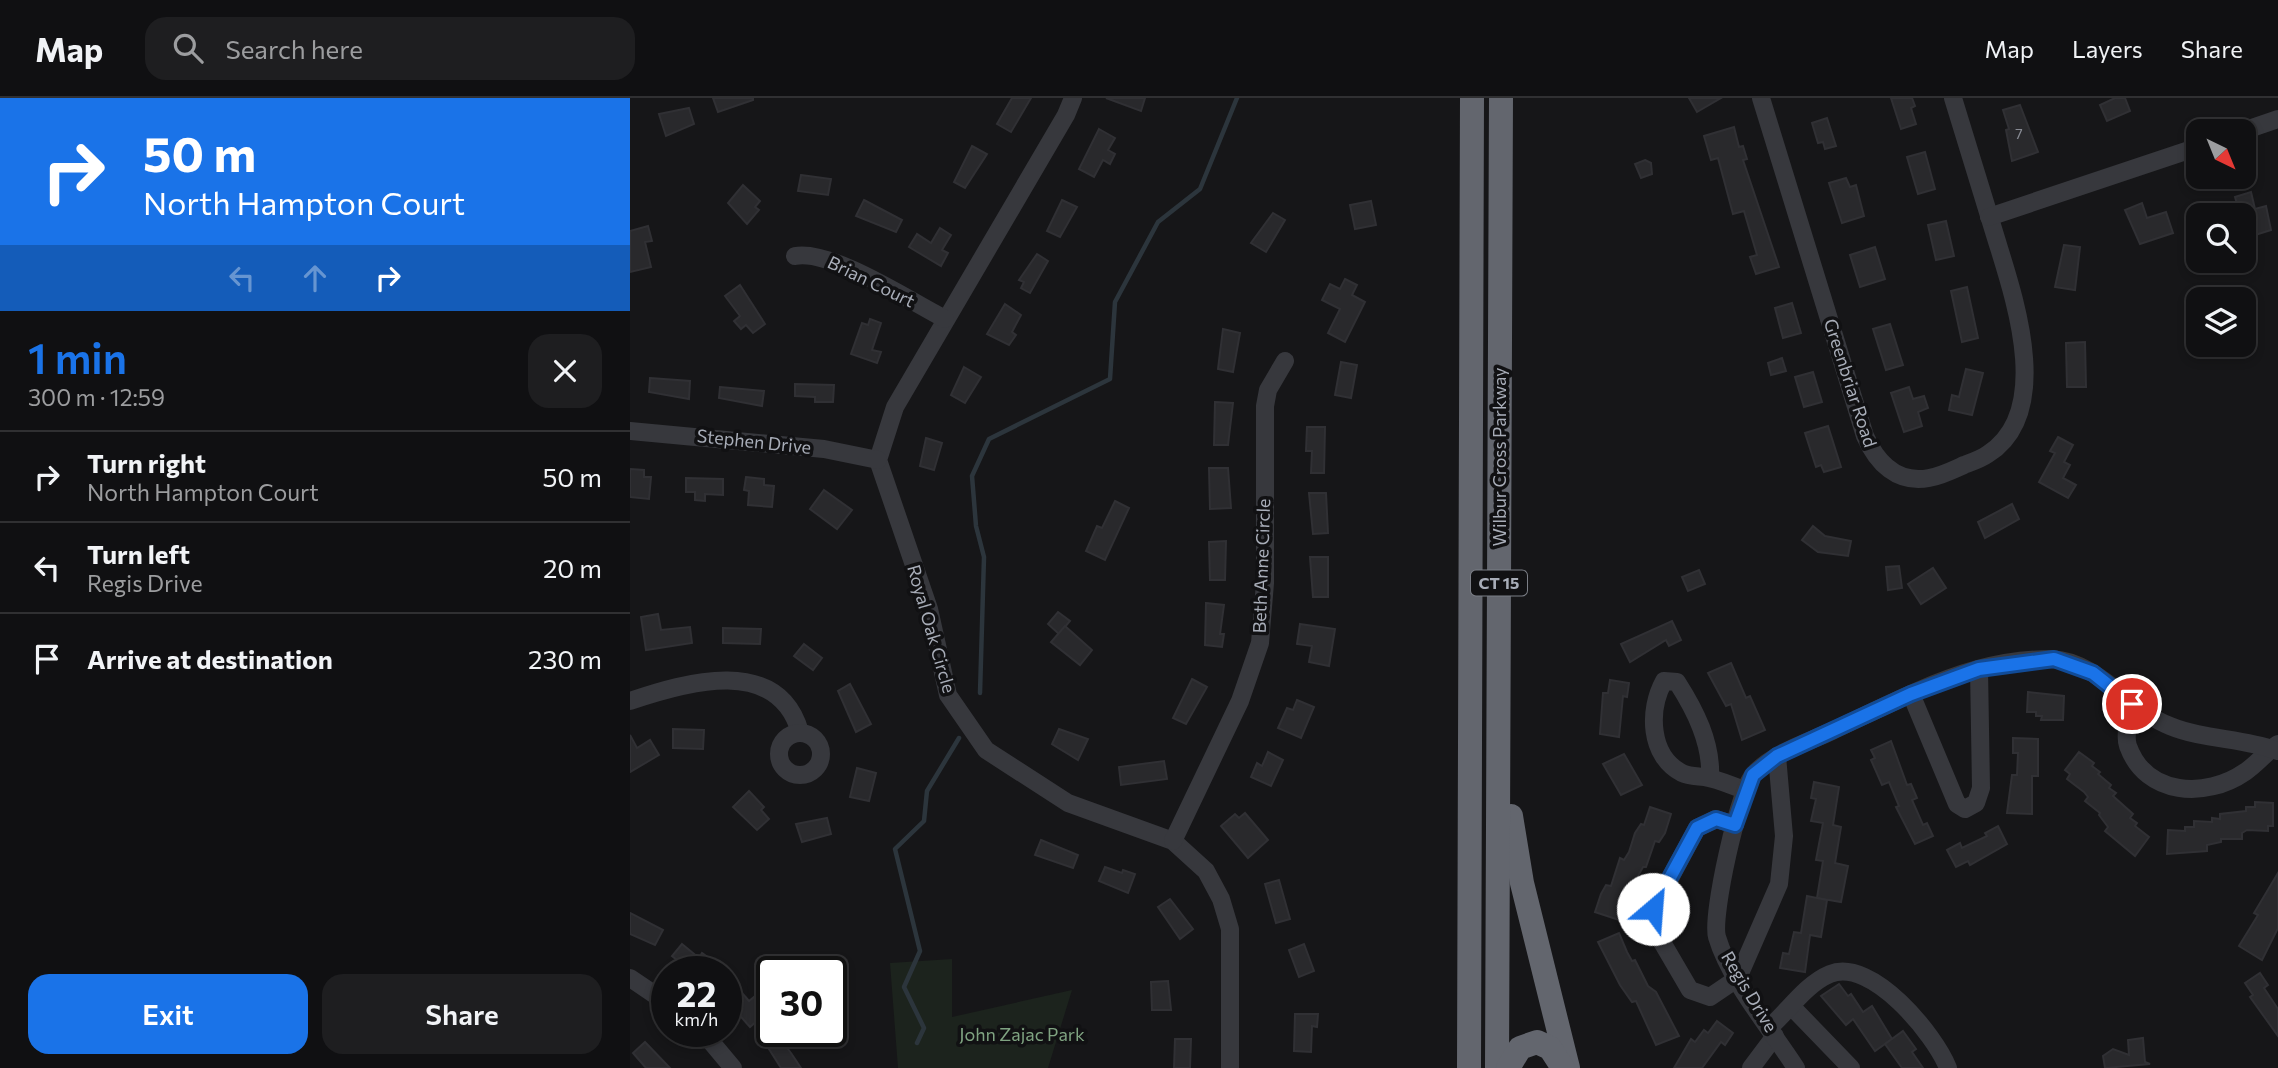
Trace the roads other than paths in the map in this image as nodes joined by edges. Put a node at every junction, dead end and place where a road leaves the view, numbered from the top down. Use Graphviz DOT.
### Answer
graph roads {
  1 [pos="1073,98"];
  2 [pos="1472,98"];
  3 [pos="1501,98"];
  4 [pos="1761,98"];
  5 [pos="1952,98"];
  6 [pos="2278,120"];
  7 [pos="2256,127"];
  8 [pos="2186,151"];
  9 [pos="1990,217"];
  10 [pos="795,256"];
  11 [pos="945,318"];
  12 [pos="1285,361"];
  13 [pos="630,431"];
  14 [pos="878,460"];
  15 [pos="1979,669"];
  16 [pos="1911,694"];
  17 [pos="630,701"];
  18 [pos="1499,703"];
  19 [pos="2132,704"];
  20 [pos="800,732"];
  21 [pos="2276,748"];
  22 [pos="1777,756"];
  23 [pos="1710,778"];
  24 [pos="1746,791"];
  25 [pos="1735,825"];
  26 [pos="1173,841"];
  27 [pos="630,978"];
  28 [pos="1738,978"];
  29 [pos="651,992"];
  30 [pos="1792,1007"];
  31 [pos="1772,1031"];
  32 [pos="715,1047"];
  33 [pos="733,1068"];
  34 [pos="1230,1068"];
  35 [pos="1469,1068"];
  36 [pos="1497,1068"];
  37 [pos="1508,1068"];
  38 [pos="1566,1068"];
  39 [pos="1751,1068"];
  40 [pos="1796,1068"];
  41 [pos="1851,1068"];
  42 [pos="1948,1068"];
  1 -- 11 [label="street"];
  2 -- 35 [label="highway, Wilbur Cross Parkway / CT 15"];
  3 -- 18 [label="highway, Wilbur Cross Parkway / CT 15"];
  4 -- 9 [label="street, Greenbriar Road"];
  5 -- 9 [label="street, Greenbriar Road"];
  6 -- 7 [label="street"];
  8 -- 9 [label="street"];
  10 -- 11 [label="street, Brian Court"];
  11 -- 14 [label="street"];
  12 -- 26 [label="street, Beth Anne Circle"];
  13 -- 14 [label="street, Stephen Drive"];
  14 -- 26 [label="street, Royal Oak Circle"];
  15 -- 16 [label="street, Regis Drive"];
  15 -- 16 [label="street"];
  15 -- 19 [label="street, Regis Drive"];
  16 -- 22 [label="street, Regis Drive"];
  17 -- 20 [label="street"];
  18 -- 36 [label="highway, Wilbur Cross Parkway / CT 15"];
  18 -- 38 [label="highway"];
  19 -- 21 [label="street, Regis Drive"];
  19 -- 21 [label="street"];
  22 -- 24 [label="street, Regis Drive"];
  22 -- 28 [label="street"];
  23 -- 23 [label="street"];
  23 -- 24 [label="street"];
  24 -- 25 [label="street, Regis Drive"];
  25 -- 28 [label="street, Regis Drive"];
  25 -- 28 [label="street"];
  26 -- 34 [label="street, Royal Oak Circle"];
  27 -- 29 [label="street"];
  28 -- 31 [label="street, Regis Drive"];
  30 -- 31 [label="street"];
  30 -- 41 [label="street"];
  30 -- 42 [label="street"];
  31 -- 39 [label="street"];
  31 -- 40 [label="street, Regis Drive"];
  32 -- 33 [label="street"];
  37 -- 38 [label="highway"];
}
